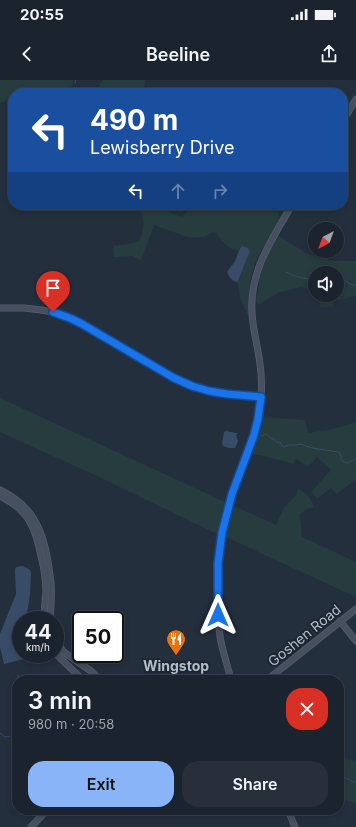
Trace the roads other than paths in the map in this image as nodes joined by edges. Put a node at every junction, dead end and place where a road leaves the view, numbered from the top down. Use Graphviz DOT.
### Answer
graph roads {
  1 [pos="356,99"];
  2 [pos="348,113"];
  3 [pos="289,210"];
  4 [pos="0,308"];
  5 [pos="261,397"];
  6 [pos="0,490"];
  7 [pos="0,496"];
  8 [pos="356,609"];
  9 [pos="45,611"];
  10 [pos="50,611"];
  11 [pos="340,621"];
  12 [pos="356,641"];
  13 [pos="64,652"];
  14 [pos="64,662"];
  15 [pos="78,675"];
  16 [pos="95,675"];
  17 [pos="230,675"];
  18 [pos="272,675"];
  19 [pos="42,815"];
  20 [pos="290,815"];
  21 [pos="31,827"];
  22 [pos="295,827"];
  1 -- 2 [label="street"];
  3 -- 5 [label="street"];
  4 -- 5 [label="street"];
  5 -- 17 [label="street"];
  6 -- 10 [label="street"];
  7 -- 9 [label="street"];
  8 -- 11 [label="street, Goshen Road"];
  11 -- 12 [label="street"];
  11 -- 18 [label="street, Goshen Road"];
  13 -- 16 [label="street"];
  14 -- 15 [label="street"];
  19 -- 21 [label="street"];
  20 -- 22 [label="street"];
}
